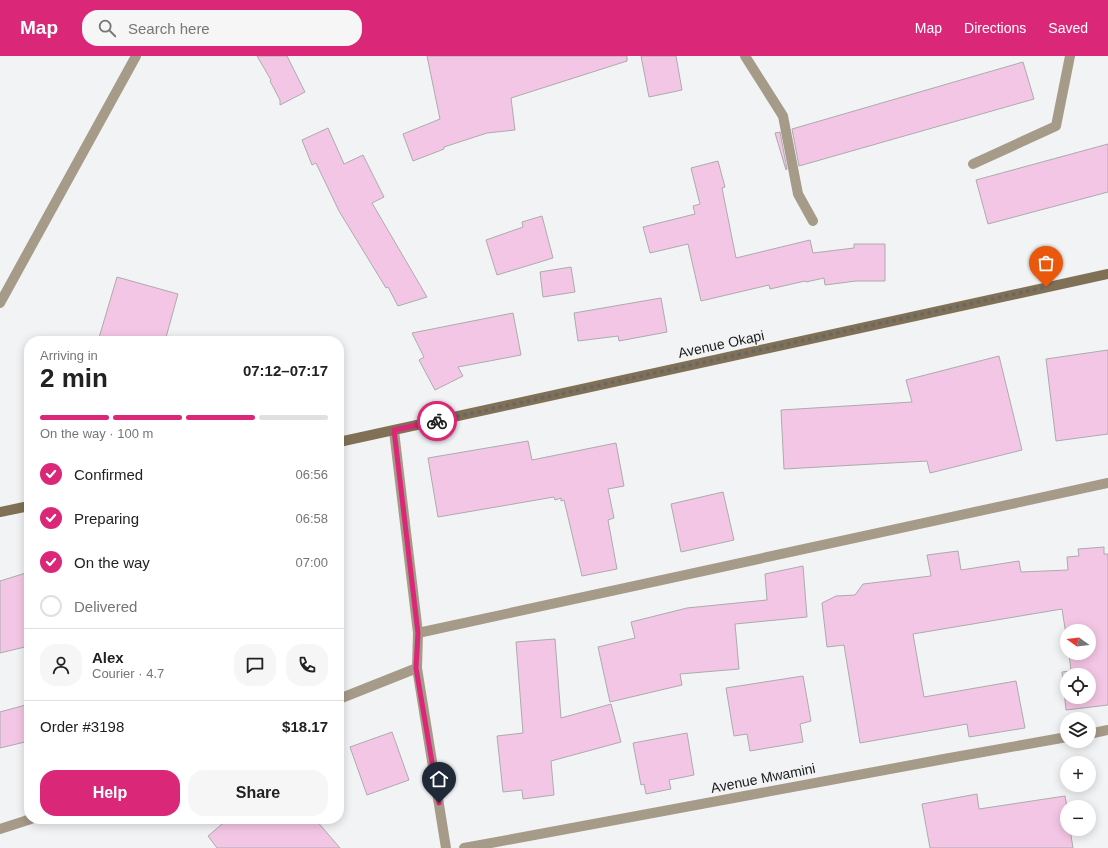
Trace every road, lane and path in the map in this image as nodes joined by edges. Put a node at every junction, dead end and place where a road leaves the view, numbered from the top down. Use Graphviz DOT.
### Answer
graph roads {
  1 [pos="136,56"];
  2 [pos="745,56"];
  3 [pos="1070,56"];
  4 [pos="972,164"];
  5 [pos="813,221"];
  6 [pos="1108,274"];
  7 [pos="0,302"];
  8 [pos="394,430"];
  9 [pos="344,441"];
  10 [pos="1108,483"];
  11 [pos="24,507"];
  12 [pos="0,512"];
  13 [pos="418,633"];
  14 [pos="416,668"];
  15 [pos="344,697"];
  16 [pos="1108,730"];
  17 [pos="1096,733"];
  18 [pos="1060,739"];
  19 [pos="24,821"];
  20 [pos="0,829"];
  21 [pos="446,848"];
  22 [pos="464,848"];
  1 -- 7 [label="street"];
  2 -- 5 [label="street"];
  3 -- 4 [label="street"];
  6 -- 8 [label="street, Avenue Okapi"];
  8 -- 9 [label="street, Avenue Okapi"];
  8 -- 13 [label="street"];
  10 -- 13 [label="street"];
  11 -- 12 [label="street"];
  13 -- 14 [label="street"];
  14 -- 15 [label="street"];
  14 -- 21 [label="street"];
  16 -- 17 [label="street"];
  18 -- 22 [label="street, Avenue Mwamini"];
  19 -- 20 [label="street"];
}
